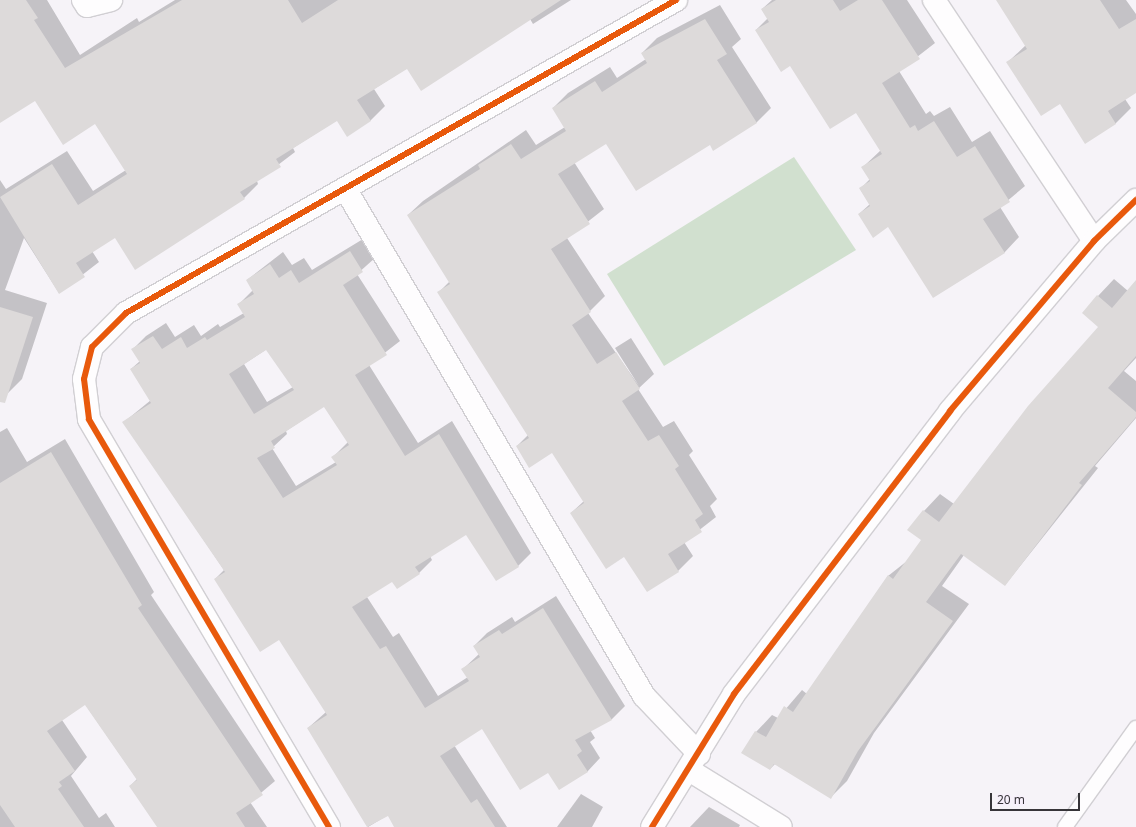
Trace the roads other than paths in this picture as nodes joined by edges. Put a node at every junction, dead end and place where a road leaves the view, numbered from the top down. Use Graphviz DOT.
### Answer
graph roads {
  1 [pos="83,0"];
  2 [pos="111,0"];
  3 [pos="676,0"];
  4 [pos="934,0"];
  5 [pos="346,190"];
  6 [pos="1136,200"];
  7 [pos="1094,241"];
  8 [pos="1136,728"];
  9 [pos="694,762"];
  10 [pos="329,827"];
  11 [pos="652,827"];
  12 [pos="781,827"];
  13 [pos="1065,827"];
  1 -- 2 [label="street"];
  3 -- 5 [label="street"];
  4 -- 7 [label="street"];
  5 -- 9 [label="street"];
  5 -- 10 [label="street"];
  6 -- 7 [label="street"];
  7 -- 9 [label="street"];
  8 -- 13 [label="lane"];
  9 -- 11 [label="street"];
  9 -- 12 [label="street"];
}
